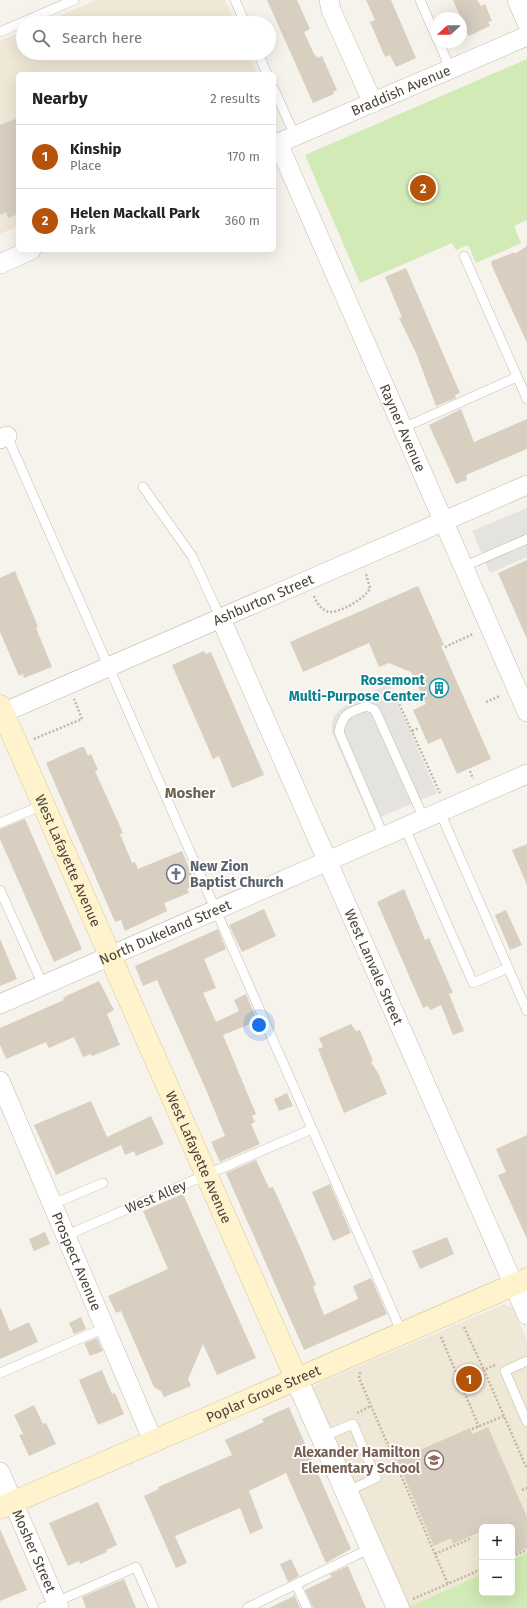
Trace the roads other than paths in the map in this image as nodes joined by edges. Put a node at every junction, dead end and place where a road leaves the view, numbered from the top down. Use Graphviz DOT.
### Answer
graph roads {
  1 [pos="74,0"];
  2 [pos="235,0"];
  3 [pos="330,0"];
  4 [pos="420,0"];
  5 [pos="517,0"];
  6 [pos="37,16"];
  7 [pos="242,16"];
  8 [pos="527,23"];
  9 [pos="16,25"];
  10 [pos="431,25"];
  11 [pos="0,32"];
  12 [pos="527,36"];
  13 [pos="441,48"];
  14 [pos="261,60"];
  15 [pos="450,69"];
  16 [pos="267,72"];
  17 [pos="276,102"];
  18 [pos="373,102"];
  19 [pos="282,142"];
  20 [pos="27,252"];
  21 [pos="464,256"];
  22 [pos="0,264"];
  23 [pos="517,377"];
  24 [pos="527,399"];
  25 [pos="403,428"];
  26 [pos="4,438"];
  27 [pos="527,485"];
  28 [pos="143,487"];
  29 [pos="444,522"];
  30 [pos="527,539"];
  31 [pos="463,567"];
  32 [pos="221,618"];
  33 [pos="109,668"];
  34 [pos="1,711"];
  35 [pos="527,712"];
  36 [pos="527,774"];
  37 [pos="43,805"];
  38 [pos="435,810"];
  39 [pos="0,823"];
  40 [pos="405,828"];
  41 [pos="384,837"];
  42 [pos="328,861"];
  43 [pos="0,890"];
  44 [pos="216,910"];
  45 [pos="110,955"];
  46 [pos="508,968"];
  47 [pos="43,985"];
  48 [pos="0,1004"];
  49 [pos="527,1011"];
  50 [pos="0,1081"];
  51 [pos="5,1109"];
  52 [pos="312,1129"];
  53 [pos="207,1176"];
  54 [pos="103,1183"];
  55 [pos="53,1204"];
  56 [pos="65,1236"];
  57 [pos="520,1282"];
  58 [pos="527,1315"];
  59 [pos="104,1328"];
  60 [pos="402,1333"];
  61 [pos="527,1361"];
  62 [pos="0,1374"];
  63 [pos="296,1378"];
  64 [pos="527,1422"];
  65 [pos="322,1437"];
  66 [pos="153,1442"];
  67 [pos="0,1472"];
  68 [pos="346,1492"];
  69 [pos="7,1505"];
  70 [pos="371,1548"];
  71 [pos="296,1584"];
  72 [pos="402,1605"];
  73 [pos="53,1606"];
  74 [pos="154,1608"];
  75 [pos="247,1608"];
  76 [pos="307,1608"];
  1 -- 6 [label="lane"];
  2 -- 7 [label="lane"];
  3 -- 18 [label="street"];
  4 -- 10 [label="lane"];
  5 -- 8 [label="street"];
  9 -- 11 [label="lane"];
  12 -- 15 [label="street, Braddish Avenue"];
  13 -- 15 [label="lane"];
  14 -- 16 [label="lane"];
  15 -- 18 [label="street, Braddish Avenue"];
  17 -- 19 [label="lane"];
  18 -- 19 [label="street, Braddish Avenue"];
  19 -- 25 [label="street, Rayner Avenue"];
  20 -- 22 [label="street"];
  21 -- 23 [label="lane"];
  23 -- 24 [label="lane"];
  23 -- 25 [label="lane"];
  25 -- 29 [label="street, Rayner Avenue"];
  26 -- 33 [label="lane"];
  27 -- 29 [label="street, Ashburton Street"];
  28 -- 32 [label="lane"];
  29 -- 31 [label="street, Rayner Avenue"];
  29 -- 32 [label="street, Ashburton Street"];
  30 -- 31 [label="lane"];
  31 -- 35 [label="street, Rayner Avenue"];
  32 -- 33 [label="street, Ashburton Street"];
  32 -- 42 [label="street, West Lanvale Street"];
  33 -- 34 [label="street, Ashburton Street"];
  33 -- 44 [label="lane"];
  34 -- 37 [label="main road, West Lafayette Avenue"];
  36 -- 38 [label="street, North Dukeland Street"];
  37 -- 39 [label="lane"];
  37 -- 45 [label="main road, West Lafayette Avenue"];
  38 -- 40 [label="street, North Dukeland Street"];
  38 -- 41 [label="lane"];
  38 -- 46 [label="lane"];
  40 -- 41 [label="street, North Dukeland Street"];
  40 -- 46 [label="lane"];
  41 -- 42 [label="street, North Dukeland Street"];
  42 -- 44 [label="street, North Dukeland Street"];
  42 -- 57 [label="street, West Lanvale Street"];
  43 -- 47 [label="lane"];
  44 -- 45 [label="street, North Dukeland Street"];
  44 -- 52 [label="lane"];
  45 -- 47 [label="street, North Dukeland Street"];
  45 -- 53 [label="main road, West Lafayette Avenue"];
  46 -- 49 [label="lane"];
  47 -- 48 [label="street, North Dukeland Street"];
  50 -- 51 [label="street, Prospect Avenue"];
  51 -- 55 [label="street, Prospect Avenue"];
  52 -- 53 [label="lane, West Alley"];
  52 -- 60 [label="lane"];
  53 -- 56 [label="lane, West Alley"];
  53 -- 63 [label="main road, West Lafayette Avenue"];
  54 -- 55 [label="lane"];
  55 -- 56 [label="street, Prospect Avenue"];
  56 -- 59 [label="street, Prospect Avenue"];
  57 -- 58 [label="street, West Lanvale Street"];
  57 -- 60 [label="main road, Poplar Grove Street"];
  59 -- 62 [label="lane"];
  59 -- 66 [label="street, Prospect Avenue"];
  60 -- 63 [label="main road, Poplar Grove Street"];
  61 -- 64 [label="lane"];
  63 -- 65 [label="street, West Lafayette Avenue"];
  63 -- 66 [label="main road, Poplar Grove Street"];
  65 -- 68 [label="street, West Lafayette Avenue"];
  65 -- 68 [label="lane"];
  66 -- 69 [label="main road, Poplar Grove Street"];
  67 -- 69 [label="street, Mosher Street"];
  68 -- 70 [label="street, West Lafayette Avenue"];
  69 -- 73 [label="street, Mosher Street"];
  70 -- 71 [label="lane"];
  70 -- 72 [label="street, West Lafayette Avenue"];
  71 -- 75 [label="lane"];
  71 -- 76 [label="lane"];
  73 -- 74 [label="lane"];
}
